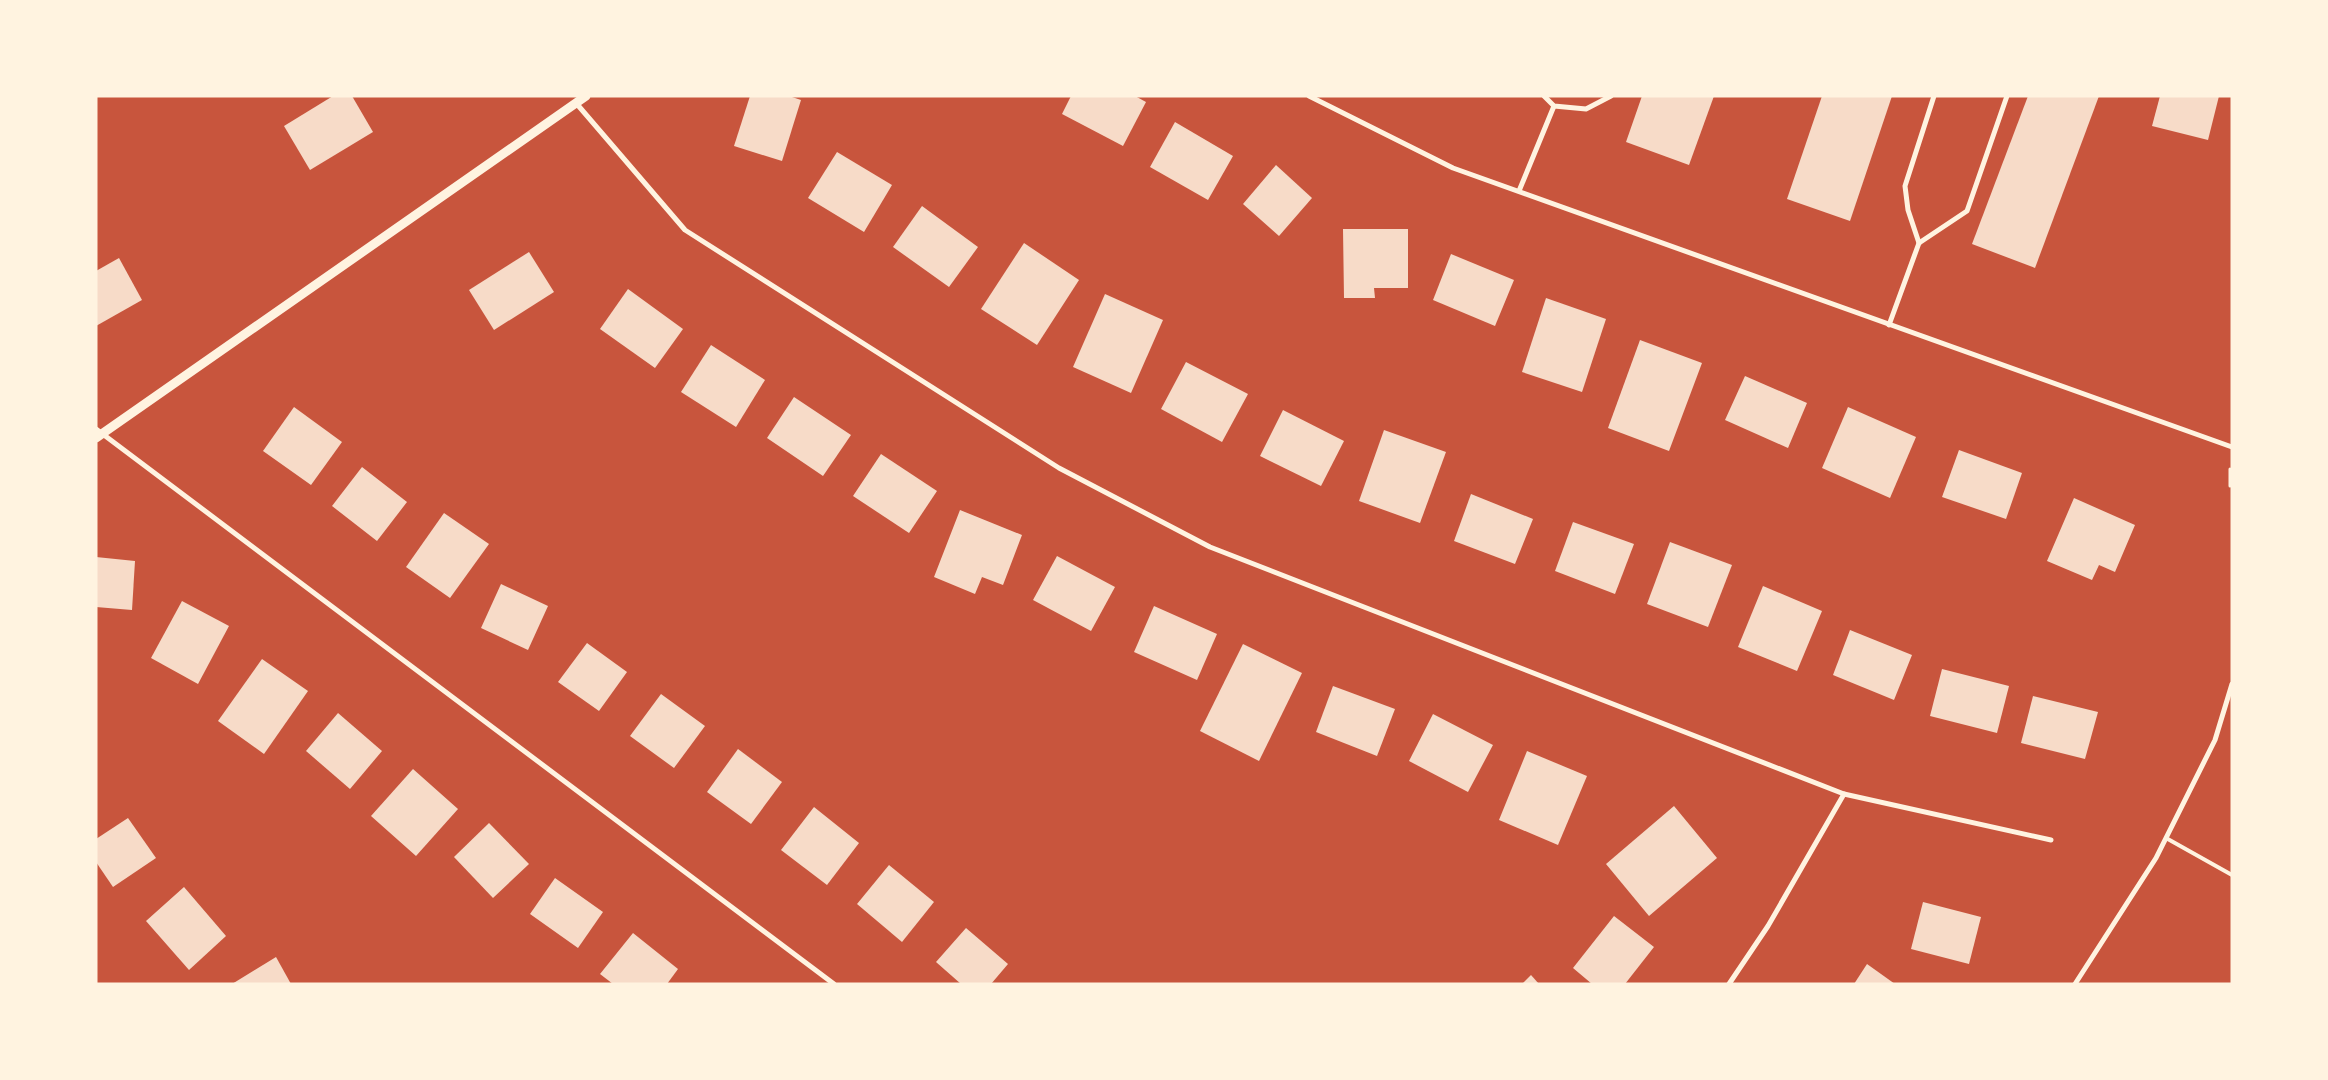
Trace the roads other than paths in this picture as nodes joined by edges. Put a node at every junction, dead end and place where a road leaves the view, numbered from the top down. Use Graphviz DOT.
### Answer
graph roads {
  1 [pos="586,96"];
  2 [pos="1309,96"];
  3 [pos="1544,96"];
  4 [pos="1611,96"];
  5 [pos="1934,96"];
  6 [pos="2007,96"];
  7 [pos="576,103"];
  8 [pos="1554,106"];
  9 [pos="1519,191"];
  10 [pos="1919,243"];
  11 [pos="1889,325"];
  12 [pos="98,434"];
  13 [pos="2232,447"];
  14 [pos="2232,684"];
  15 [pos="1844,794"];
  16 [pos="2166,838"];
  17 [pos="2051,840"];
  18 [pos="2232,875"];
  19 [pos="834,984"];
  20 [pos="1729,984"];
  21 [pos="2075,984"];
  1 -- 7 [label="street"];
  2 -- 9 [label="street"];
  3 -- 8 [label="street"];
  4 -- 8 [label="street"];
  5 -- 10 [label="street"];
  6 -- 10 [label="street"];
  7 -- 12 [label="street"];
  7 -- 15 [label="street"];
  8 -- 9 [label="street"];
  9 -- 11 [label="street"];
  10 -- 11 [label="street"];
  11 -- 13 [label="street"];
  12 -- 19 [label="street"];
  14 -- 16 [label="street"];
  15 -- 17 [label="street"];
  15 -- 20 [label="street"];
  16 -- 18 [label="lane"];
  16 -- 21 [label="street"];
}
